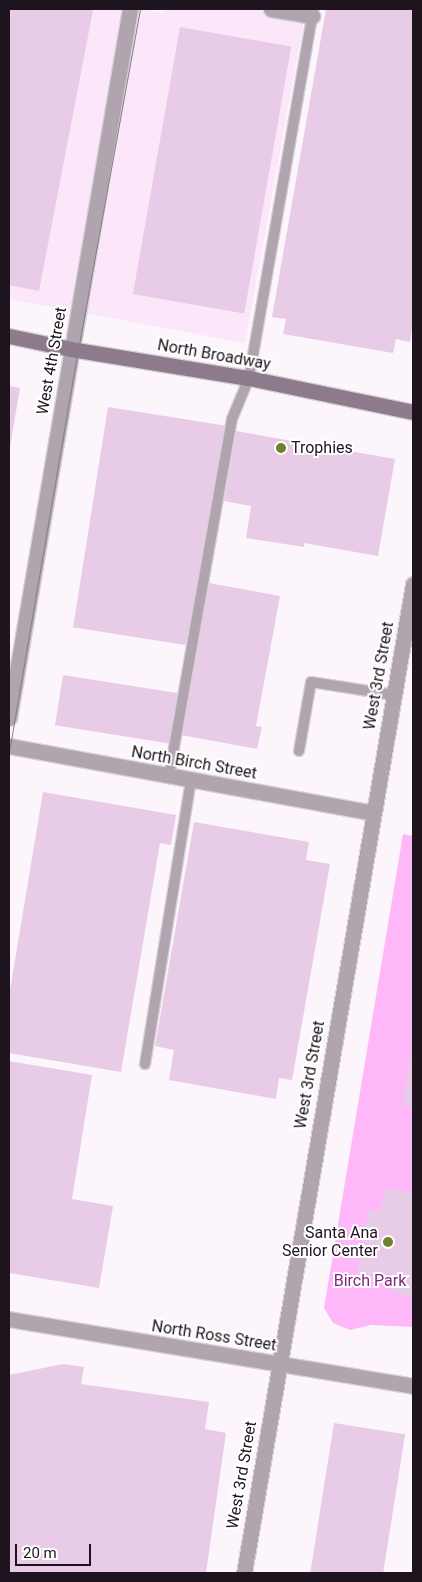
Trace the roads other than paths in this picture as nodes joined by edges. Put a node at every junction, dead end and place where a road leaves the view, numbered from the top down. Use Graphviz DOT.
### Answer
graph roads {
  1 [pos="130,9"];
  2 [pos="271,9"];
  3 [pos="312,12"];
  4 [pos="9,336"];
  5 [pos="71,349"];
  6 [pos="249,378"];
  7 [pos="413,412"];
  8 [pos="413,584"];
  9 [pos="394,695"];
  10 [pos="9,718"];
  11 [pos="9,746"];
  12 [pos="299,751"];
  13 [pos="169,776"];
  14 [pos="191,780"];
  15 [pos="373,813"];
  16 [pos="144,1064"];
  17 [pos="9,1320"];
  18 [pos="279,1365"];
  19 [pos="413,1386"];
  20 [pos="244,1573"];
  1 -- 5 [label="street, West 4th Street"];
  2 -- 3 [label="street"];
  3 -- 6 [label="lane"];
  4 -- 5 [label="main road, North Broadway"];
  5 -- 6 [label="main road, North Broadway"];
  5 -- 10 [label="street, West 4th Street"];
  6 -- 7 [label="main road, North Broadway"];
  6 -- 13 [label="lane"];
  8 -- 9 [label="street, West 3rd Street"];
  9 -- 12 [label="lane"];
  9 -- 15 [label="street, West 3rd Street"];
  11 -- 13 [label="street, North Birch Street"];
  13 -- 14 [label="street, North Birch Street"];
  14 -- 15 [label="street, North Birch Street"];
  14 -- 16 [label="lane"];
  15 -- 18 [label="street, West 3rd Street"];
  17 -- 18 [label="street, North Ross Street"];
  18 -- 19 [label="street, North Ross Street"];
  18 -- 20 [label="street, West 3rd Street"];
}
